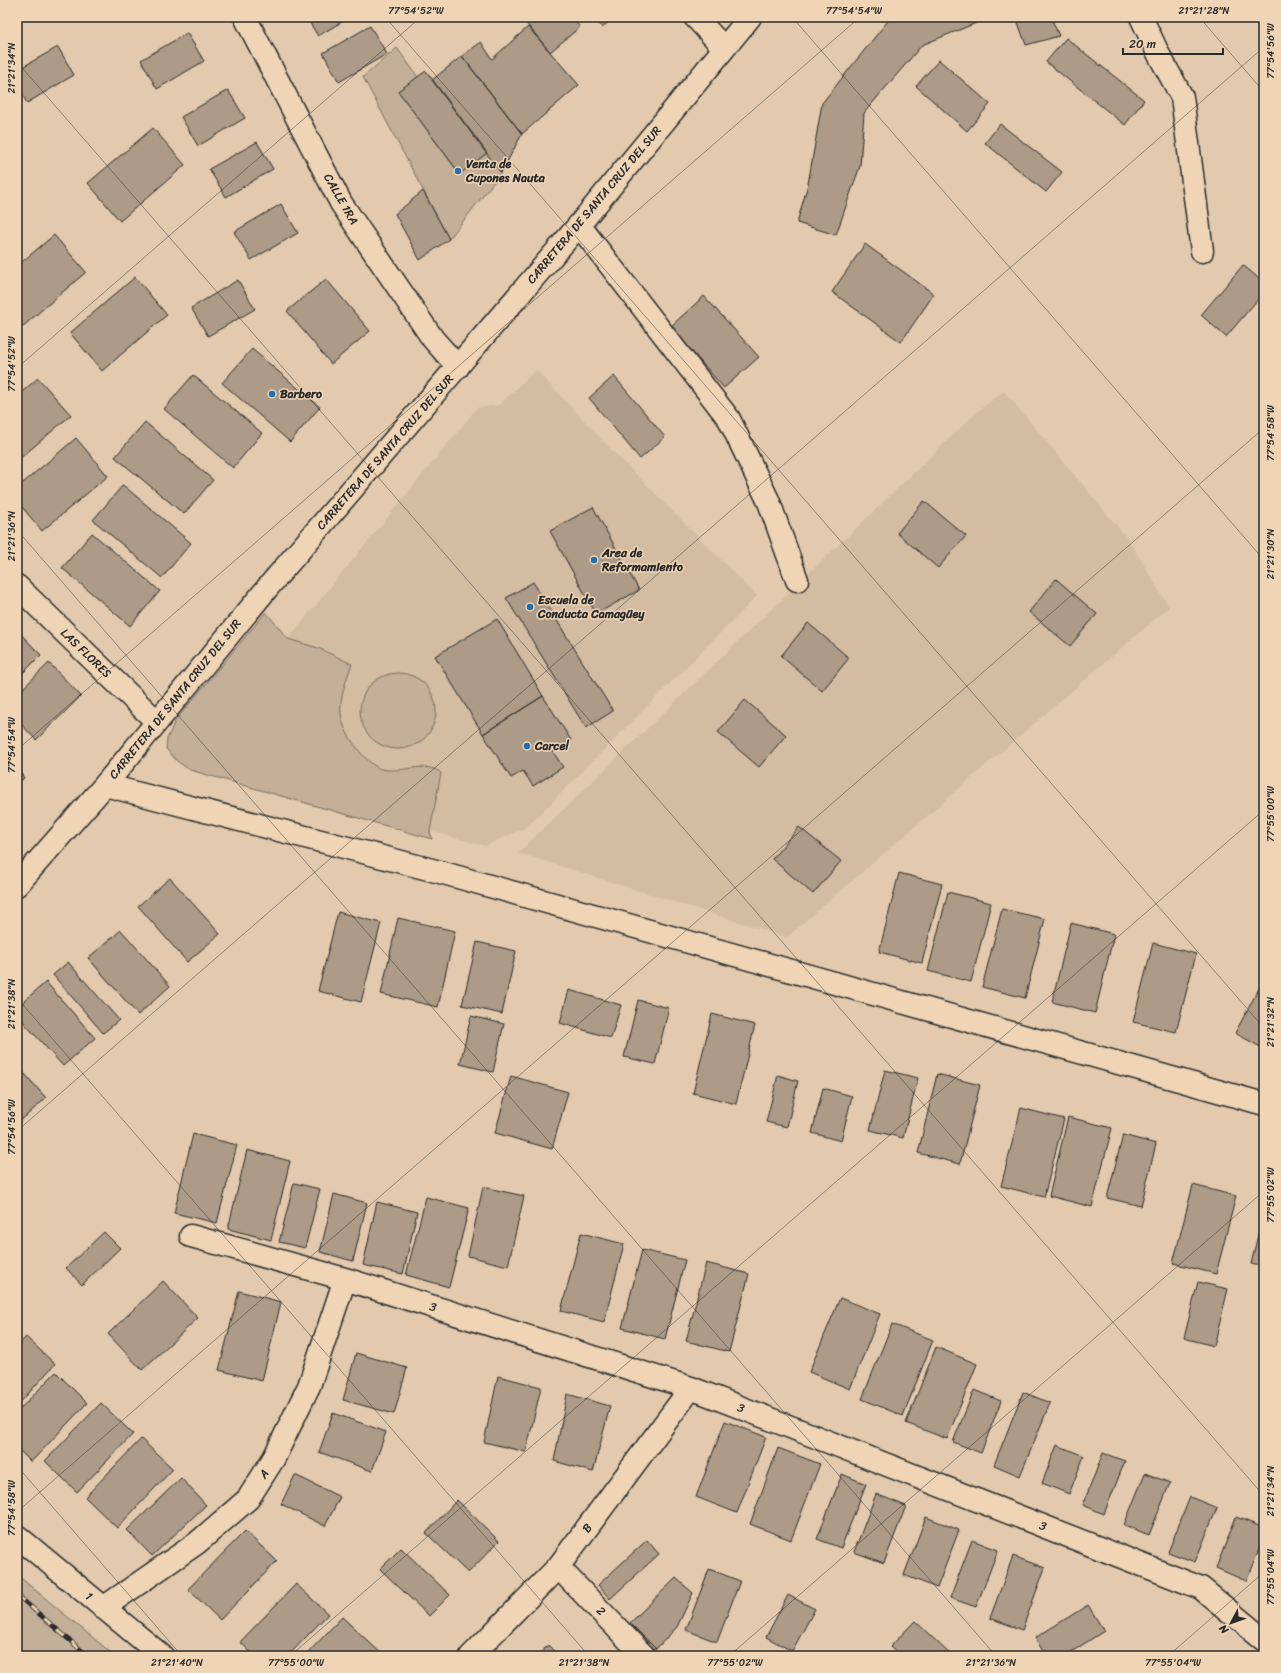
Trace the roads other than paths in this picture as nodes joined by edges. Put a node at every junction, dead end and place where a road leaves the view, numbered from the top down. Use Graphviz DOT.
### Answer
graph roads {
  1 [pos="245,17"];
  2 [pos="696,17"];
  3 [pos="750,17"];
  4 [pos="1141,17"];
  5 [pos="724,48"];
  6 [pos="578,225"];
  7 [pos="1202,251"];
  8 [pos="458,367"];
  9 [pos="797,580"];
  10 [pos="17,586"];
  11 [pos="156,721"];
  12 [pos="104,785"];
  13 [pos="17,885"];
  14 [pos="1264,1104"];
  15 [pos="192,1236"];
  16 [pos="345,1279"];
  17 [pos="691,1388"];
  18 [pos="17,1536"];
  19 [pos="558,1567"];
  20 [pos="103,1608"];
  21 [pos="1264,1640"];
  22 [pos="162,1656"];
  23 [pos="471,1656"];
  24 [pos="644,1656"];
  1 -- 8 [label="street, CALLE 1RA"];
  2 -- 5 [label="street"];
  3 -- 5 [label="street, CARRETERA DE SANTA CRUZ DEL SUR"];
  4 -- 7 [label="street"];
  5 -- 6 [label="street, CARRETERA DE SANTA CRUZ DEL SUR"];
  6 -- 8 [label="street, CARRETERA DE SANTA CRUZ DEL SUR"];
  6 -- 9 [label="street"];
  8 -- 11 [label="street, CARRETERA DE SANTA CRUZ DEL SUR"];
  10 -- 11 [label="street, LAS FLORES"];
  11 -- 12 [label="street, CARRETERA DE SANTA CRUZ DEL SUR"];
  12 -- 13 [label="street, CARRETERA DE SANTA CRUZ DEL SUR"];
  12 -- 14 [label="street"];
  15 -- 16 [label="street, 3"];
  16 -- 17 [label="street, 3"];
  16 -- 20 [label="street, A"];
  17 -- 19 [label="street, B"];
  17 -- 21 [label="street, 3"];
  18 -- 20 [label="street, 1"];
  19 -- 23 [label="street, B"];
  19 -- 24 [label="street, 2"];
  20 -- 22 [label="street, 1"];
}
